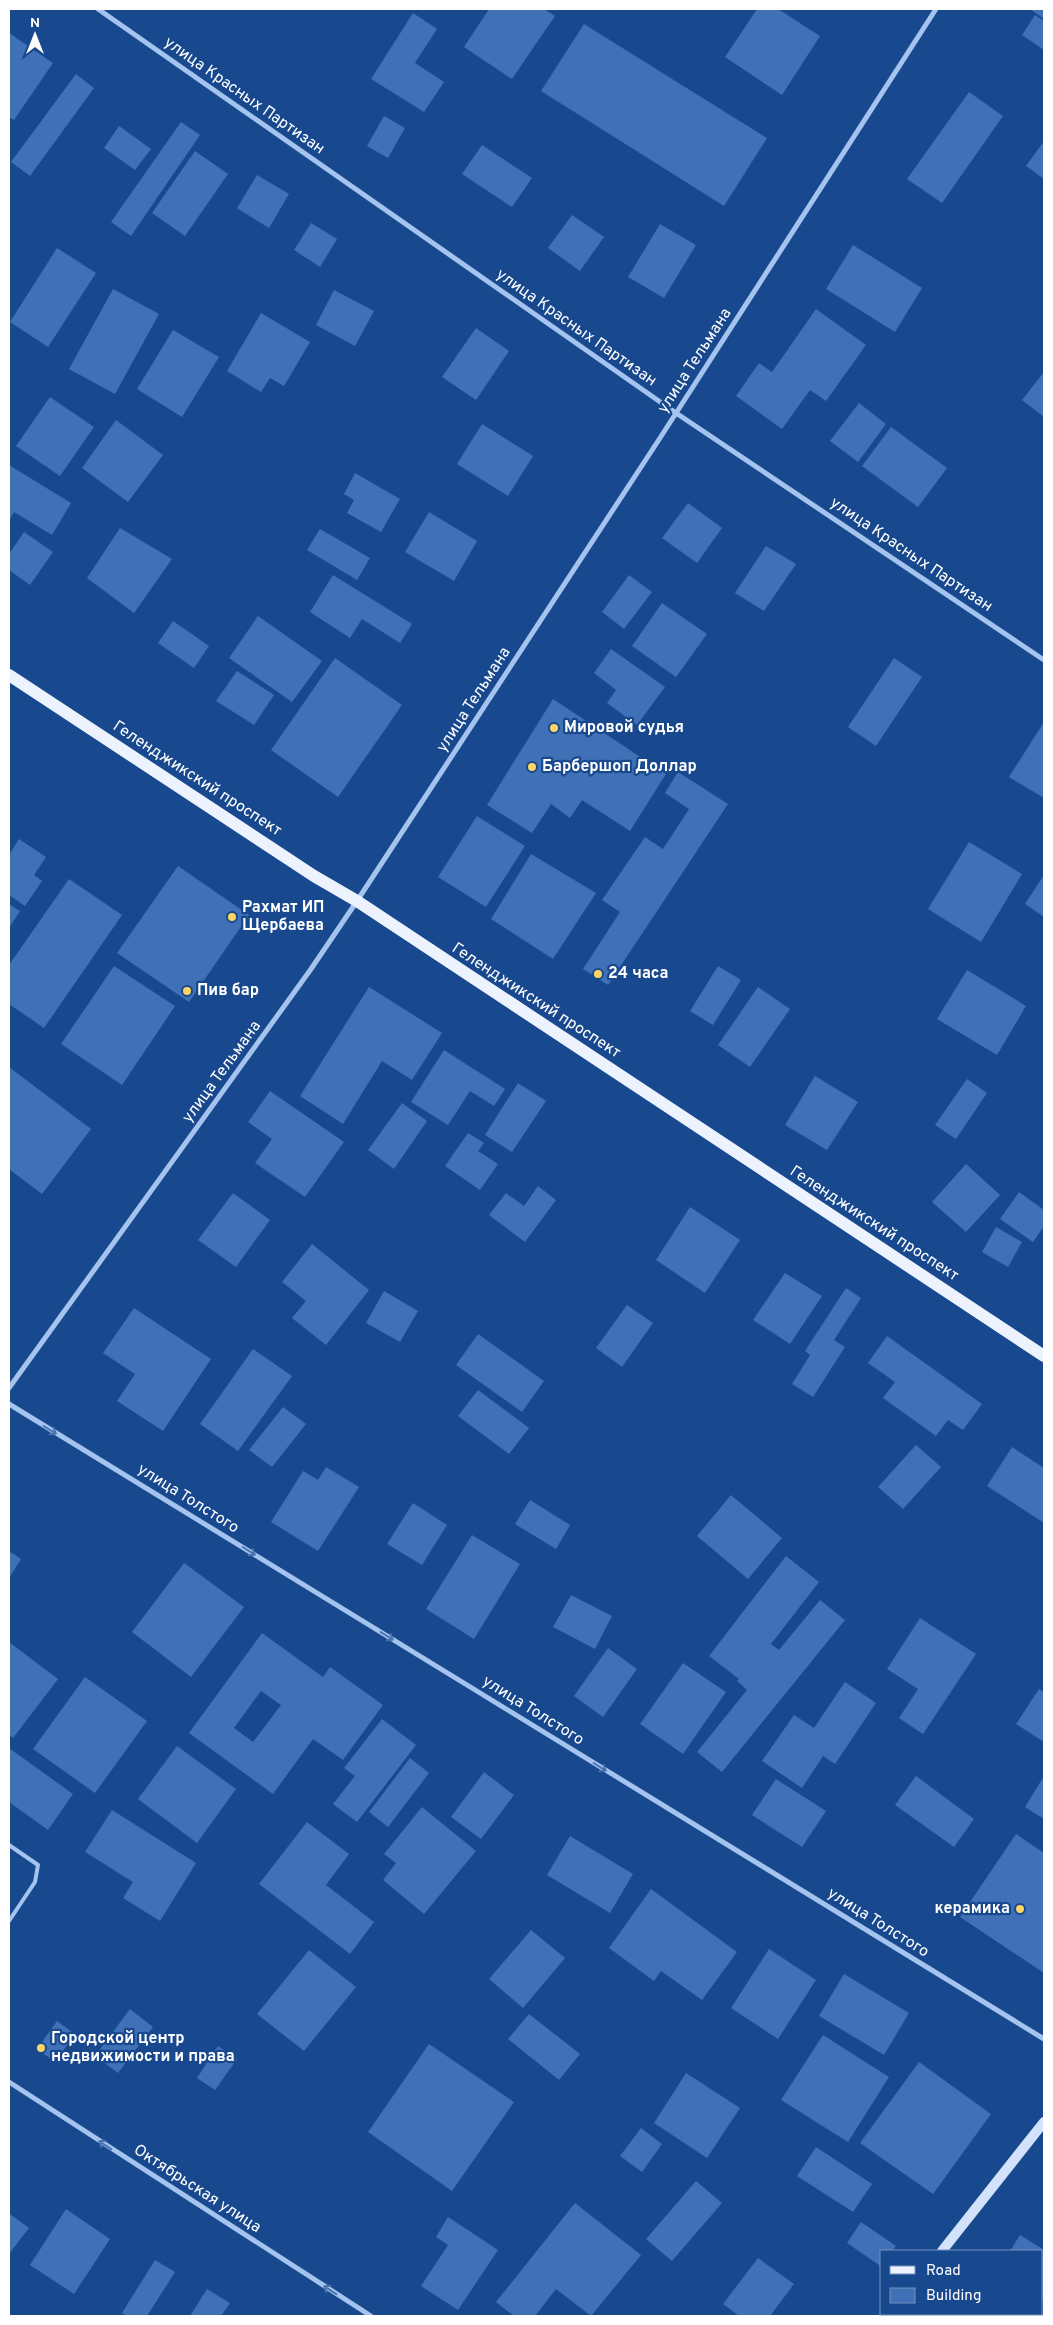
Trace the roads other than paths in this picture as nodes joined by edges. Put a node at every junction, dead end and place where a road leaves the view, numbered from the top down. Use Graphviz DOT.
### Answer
graph roads {
  1 [pos="98,9"];
  2 [pos="936,9"];
  3 [pos="676,413"];
  4 [pos="1044,660"];
  5 [pos="9,675"];
  6 [pos="357,901"];
  7 [pos="1044,1356"];
  8 [pos="9,1388"];
  9 [pos="9,1404"];
  10 [pos="9,1845"];
  11 [pos="9,1908"];
  12 [pos="14,1912"];
  13 [pos="9,1920"];
  14 [pos="1044,2039"];
  15 [pos="9,2082"];
  16 [pos="1044,2122"];
  17 [pos="943,2250"];
  18 [pos="371,2316"];
  1 -- 3 [label="street, улица Красных Партизан"];
  2 -- 3 [label="street, улица Тельмана"];
  3 -- 4 [label="street, улица Красных Партизан"];
  3 -- 6 [label="street, улица Тельмана"];
  5 -- 6 [label="main road, Геленджикский проспект"];
  6 -- 7 [label="main road, Геленджикский проспект"];
  6 -- 8 [label="street, улица Тельмана"];
  9 -- 14 [label="street, улица Толстого, one-way"];
  10 -- 12 [label="lane"];
  11 -- 12 [label="lane"];
  12 -- 13 [label="lane"];
  18 -- 15 [label="street, Октябрьская улица, one-way"];
  16 -- 17 [label="street"];
}
